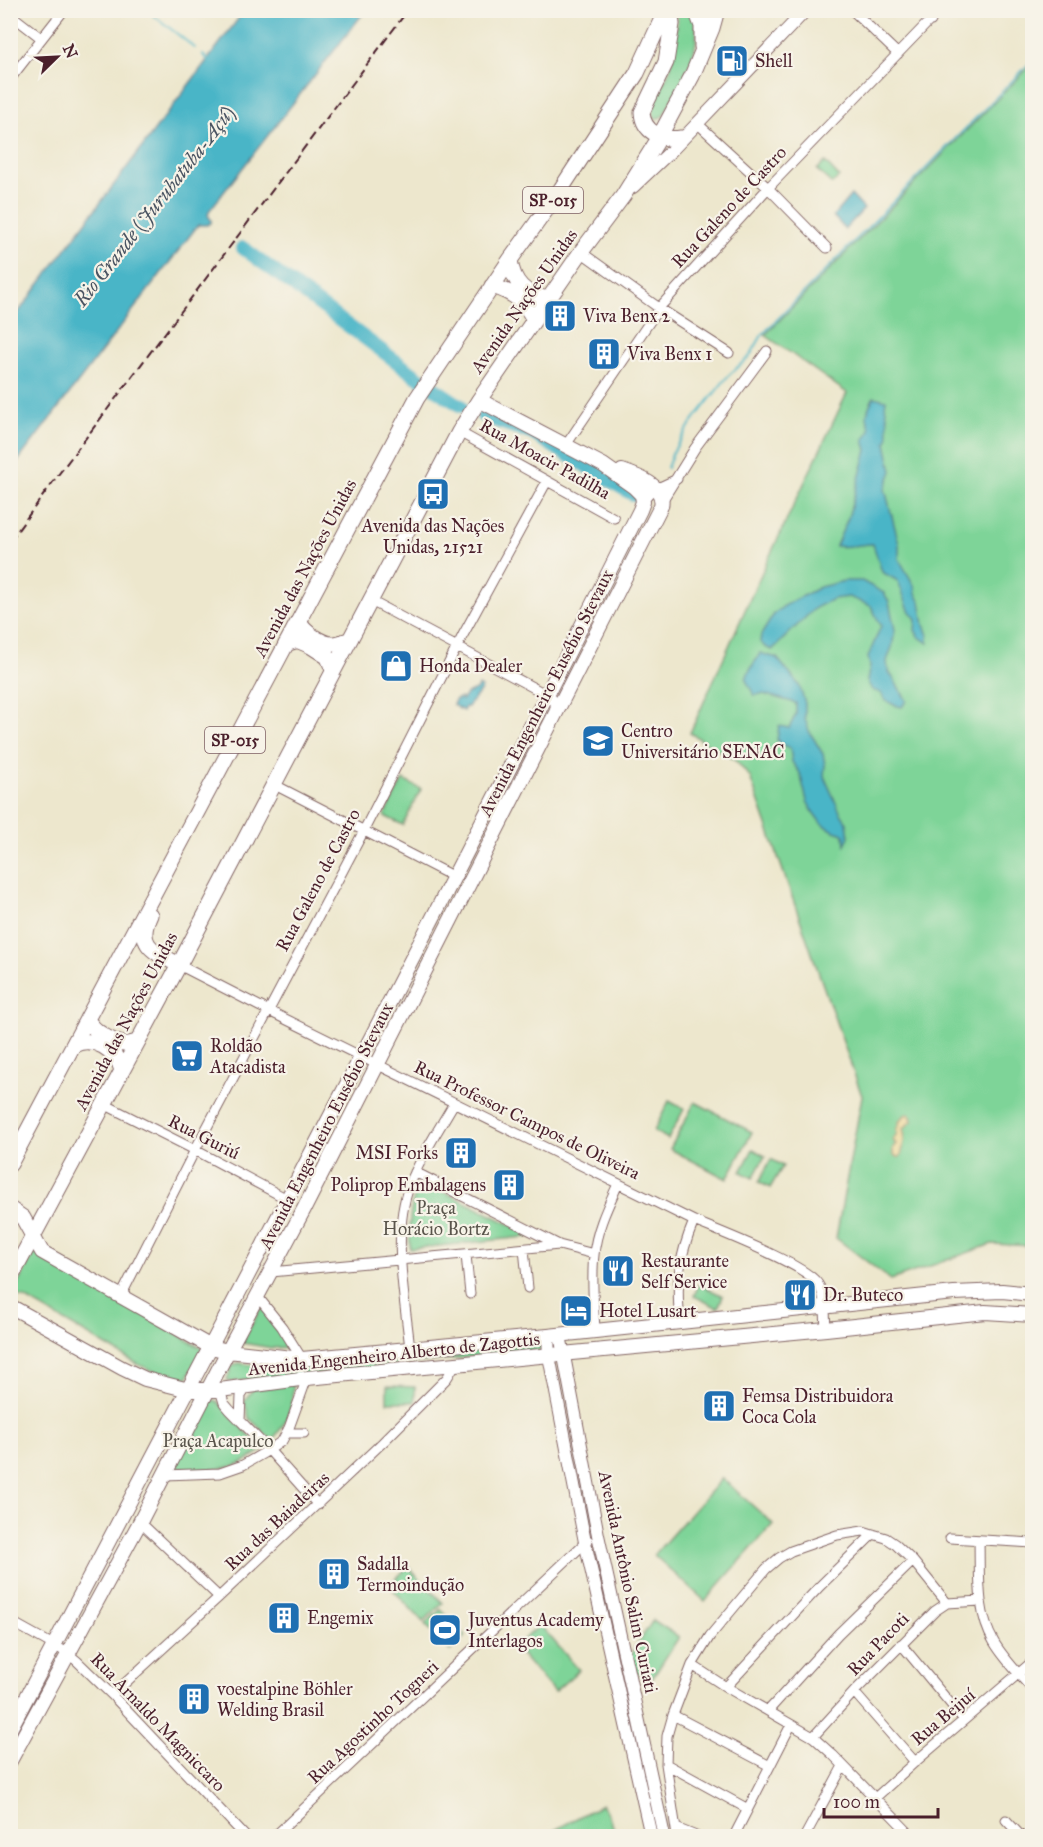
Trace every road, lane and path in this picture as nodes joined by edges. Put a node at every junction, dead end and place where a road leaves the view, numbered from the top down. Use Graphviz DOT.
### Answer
graph roads {
  1 [pos="64,10"];
  2 [pos="668,10"];
  3 [pos="696,10"];
  4 [pos="717,10"];
  5 [pos="806,10"];
  6 [pos="852,10"];
  7 [pos="920,10"];
  8 [pos="940,10"];
  9 [pos="10,14"];
  10 [pos="931,21"];
  11 [pos="41,38"];
  12 [pos="898,54"];
  13 [pos="701,56"];
  14 [pos="10,79"];
  15 [pos="697,123"];
  16 [pos="660,136"];
  17 [pos="681,138"];
  18 [pos="768,188"];
  19 [pos="623,196"];
  20 [pos="827,249"];
  21 [pos="581,252"];
  22 [pos="510,260"];
  23 [pos="492,286"];
  24 [pos="548,299"];
  25 [pos="659,308"];
  26 [pos="534,320"];
  27 [pos="767,351"];
  28 [pos="729,353"];
  29 [pos="477,403"];
  30 [pos="462,428"];
  31 [pos="566,445"];
  32 [pos="603,465"];
  33 [pos="677,479"];
  34 [pos="547,481"];
  35 [pos="660,499"];
  36 [pos="643,501"];
  37 [pos="614,518"];
  38 [pos="369,600"];
  39 [pos="302,615"];
  40 [pos="349,640"];
  41 [pos="286,644"];
  42 [pos="457,648"];
  43 [pos="333,670"];
  44 [pos="548,695"];
  45 [pos="555,716"];
  46 [pos="273,784"];
  47 [pos="363,831"];
  48 [pos="168,867"];
  49 [pos="454,878"];
  50 [pos="178,965"];
  51 [pos="396,989"];
  52 [pos="268,1011"];
  53 [pos="403,1016"];
  54 [pos="87,1019"];
  55 [pos="137,1042"];
  56 [pos="74,1045"];
  57 [pos="361,1057"];
  58 [pos="378,1065"];
  59 [pos="122,1070"];
  60 [pos="454,1103"];
  61 [pos="104,1104"];
  62 [pos="195,1150"];
  63 [pos="10,1164"];
  64 [pos="415,1172"];
  65 [pos="618,1184"];
  66 [pos="289,1200"];
  67 [pos="10,1209"];
  68 [pos="298,1221"];
  69 [pos="694,1221"];
  70 [pos="34,1238"];
  71 [pos="559,1245"];
  72 [pos="524,1250"];
  73 [pos="594,1254"];
  74 [pos="466,1255"];
  75 [pos="401,1260"];
  76 [pos="271,1272"];
  77 [pos="10,1279"];
  78 [pos="528,1288"];
  79 [pos="470,1294"];
  80 [pos="1032,1294"];
  81 [pos="121,1296"];
  82 [pos="258,1297"];
  83 [pos="10,1306"];
  84 [pos="824,1308"];
  85 [pos="1032,1315"];
  86 [pos="680,1323"];
  87 [pos="826,1329"];
  88 [pos="595,1331"];
  89 [pos="554,1336"];
  90 [pos="211,1347"];
  91 [pos="410,1349"];
  92 [pos="228,1351"];
  93 [pos="556,1356"];
  94 [pos="302,1359"];
  95 [pos="456,1363"];
  96 [pos="307,1378"];
  97 [pos="247,1387"];
  98 [pos="555,1388"];
  99 [pos="570,1388"];
  100 [pos="189,1390"];
  101 [pos="214,1390"];
  102 [pos="240,1420"];
  103 [pos="171,1426"];
  104 [pos="286,1433"];
  105 [pos="304,1433"];
  106 [pos="183,1441"];
  107 [pos="269,1450"];
  108 [pos="165,1475"];
  109 [pos="591,1497"];
  110 [pos="578,1501"];
  111 [pos="318,1505"];
  112 [pos="140,1522"];
  113 [pos="598,1534"];
  114 [pos="873,1534"];
  115 [pos="951,1538"];
  116 [pos="979,1540"];
  117 [pos="585,1542"];
  118 [pos="1032,1543"];
  119 [pos="913,1561"];
  120 [pos="611,1592"];
  121 [pos="597,1596"];
  122 [pos="219,1597"];
  123 [pos="981,1601"];
  124 [pos="947,1603"];
  125 [pos="10,1621"];
  126 [pos="901,1644"];
  127 [pos="54,1646"];
  128 [pos="69,1654"];
  129 [pos="1032,1662"];
  130 [pos="692,1665"];
  131 [pos="1019,1674"];
  132 [pos="726,1687"];
  133 [pos="1032,1689"];
  134 [pos="854,1692"];
  135 [pos="112,1695"];
  136 [pos="768,1711"];
  137 [pos="673,1715"];
  138 [pos="964,1720"];
  139 [pos="791,1725"];
  140 [pos="10,1729"];
  141 [pos="813,1737"];
  142 [pos="10,1761"];
  143 [pos="915,1762"];
  144 [pos="666,1764"];
  145 [pos="770,1766"];
  146 [pos="843,1766"];
  147 [pos="875,1798"];
  148 [pos="748,1809"];
  149 [pos="1006,1820"];
  150 [pos="677,1832"];
  151 [pos="245,1836"];
  152 [pos="275,1836"];
  153 [pos="651,1836"];
  154 [pos="664,1836"];
  155 [pos="696,1836"];
  156 [pos="734,1836"];
  157 [pos="805,1836"];
  158 [pos="912,1836"];
  159 [pos="1021,1836"];
  1 -- 11 [label="street"];
  2 -- 16 [label="highway"];
  2 -- 22 [label="highway, Avenida das Nações Unidas / SP-015"];
  3 -- 13 [label="highway"];
  4 -- 13 [label="highway, SP-015"];
  5 -- 15 [label="street"];
  6 -- 12 [label="street"];
  7 -- 10 [label="street"];
  8 -- 10 [label="street, Rua Galeno de Castro"];
  9 -- 11 [label="street"];
  10 -- 12 [label="street, Rua Galeno de Castro"];
  11 -- 14 [label="street"];
  12 -- 18 [label="street, Rua Galeno de Castro"];
  13 -- 16 [label="highway, SP-015"];
  15 -- 17 [label="street"];
  15 -- 18 [label="street"];
  16 -- 17 [label="highway"];
  16 -- 19 [label="highway, SP-015"];
  17 -- 19 [label="street"];
  18 -- 20 [label="street"];
  18 -- 25 [label="street, Rua Galeno de Castro"];
  19 -- 21 [label="highway, Avenida Nações Unidas / SP-015"];
  21 -- 24 [label="highway, Avenida Nações Unidas / SP-015"];
  21 -- 25 [label="street"];
  22 -- 23 [label="highway, Avenida das Nações Unidas / SP-015"];
  22 -- 24 [label="highway"];
  23 -- 26 [label="highway"];
  23 -- 39 [label="highway, Avenida das Nações Unidas / SP-015"];
  24 -- 26 [label="highway, Avenida Nações Unidas / SP-015"];
  25 -- 28 [label="street"];
  25 -- 31 [label="street, Rua Galeno de Castro"];
  26 -- 29 [label="highway, Avenida Nações Unidas / SP-015"];
  27 -- 33 [label="street, Avenida Engenheiro Eusébio Stevaux"];
  29 -- 30 [label="highway, Avenida das Nações Unidas / SP-015"];
  29 -- 31 [label="main road, Rua Moacir Padilha"];
  30 -- 34 [label="street, Rua Moacir Padilha"];
  30 -- 38 [label="highway, Avenida das Nações Unidas / SP-015"];
  31 -- 32 [label="main road, Rua Moacir Padilha"];
  32 -- 35 [label="main road"];
  32 -- 36 [label="main road"];
  33 -- 35 [label="street, Avenida Engenheiro Eusébio Stevaux"];
  33 -- 35 [label="street, Avenida Engenheiro Eusébio Stevaux"];
  34 -- 37 [label="street, Rua Moacir Padilha"];
  34 -- 42 [label="street, Rua Galeno de Castro"];
  35 -- 36 [label="street, Avenida Engenheiro Eusébio Stevaux"];
  35 -- 36 [label="street"];
  35 -- 45 [label="main road, Avenida Engenheiro Eusébio Stevaux"];
  36 -- 44 [label="main road, Avenida Engenheiro Eusébio Stevaux"];
  38 -- 40 [label="highway, Avenida das Nações Unidas / SP-015"];
  38 -- 42 [label="street"];
  39 -- 40 [label="highway"];
  39 -- 41 [label="highway, Avenida das Nações Unidas / SP-015"];
  40 -- 43 [label="highway, Avenida das Nações Unidas / SP-015"];
  41 -- 43 [label="highway"];
  41 -- 48 [label="highway, Avenida das Nações Unidas / SP-015"];
  42 -- 44 [label="street"];
  42 -- 47 [label="street, Rua Galeno de Castro"];
  43 -- 46 [label="highway, Avenida das Nações Unidas / SP-015"];
  44 -- 45 [label="street"];
  44 -- 49 [label="main road, Avenida Engenheiro Eusébio Stevaux"];
  45 -- 53 [label="main road, Avenida Engenheiro Eusébio Stevaux"];
  46 -- 47 [label="street"];
  46 -- 50 [label="highway, Avenida das Nações Unidas / SP-015"];
  47 -- 49 [label="street"];
  47 -- 52 [label="street, Rua Galeno de Castro"];
  48 -- 50 [label="highway"];
  48 -- 54 [label="highway, Avenida das Nações Unidas / SP-015"];
  49 -- 51 [label="main road, Avenida Engenheiro Eusébio Stevaux"];
  50 -- 52 [label="street, Rua Professor Campos de Oliveira"];
  50 -- 55 [label="highway, Avenida das Nações Unidas / SP-015"];
  51 -- 53 [label="main road"];
  51 -- 57 [label="main road, Avenida Engenheiro Eusébio Stevaux"];
  52 -- 57 [label="street, Rua Professor Campos de Oliveira"];
  52 -- 62 [label="street, Rua Galeno de Castro"];
  53 -- 58 [label="main road, Avenida Engenheiro Eusébio Stevaux"];
  54 -- 55 [label="highway"];
  54 -- 56 [label="highway, Avenida das Nações Unidas / SP-015"];
  55 -- 59 [label="highway, Avenida das Nações Unidas / SP-015"];
  56 -- 59 [label="highway"];
  56 -- 63 [label="highway, Avenida das Nações Unidas / SP-015"];
  57 -- 58 [label="street, Rua Professor Campos de Oliveira"];
  57 -- 66 [label="main road, Avenida Engenheiro Eusébio Stevaux"];
  58 -- 60 [label="street, Rua Professor Campos de Oliveira"];
  58 -- 68 [label="main road, Avenida Engenheiro Eusébio Stevaux"];
  59 -- 61 [label="highway, Avenida das Nações Unidas / SP-015"];
  60 -- 64 [label="street"];
  60 -- 65 [label="street, Rua Professor Campos de Oliveira"];
  61 -- 62 [label="street, Rua Guriú"];
  61 -- 70 [label="highway, Avenida das Nações Unidas / SP-015"];
  62 -- 66 [label="street, Rua Guriú"];
  62 -- 81 [label="street, Rua Galeno de Castro"];
  64 -- 71 [label="street"];
  64 -- 75 [label="street"];
  65 -- 69 [label="street, Rua Professor Campos de Oliveira"];
  65 -- 73 [label="street"];
  66 -- 68 [label="main road"];
  66 -- 90 [label="main road, Avenida Engenheiro Eusébio Stevaux"];
  67 -- 70 [label="highway"];
  68 -- 76 [label="main road, Avenida Engenheiro Eusébio Stevaux"];
  69 -- 84 [label="street, Rua Professor Campos de Oliveira"];
  69 -- 86 [label="street"];
  70 -- 77 [label="highway, Avenida das Nações Unidas / SP-015"];
  70 -- 81 [label="main road, Avenida Engenheiro Alberto de Zagottis"];
  71 -- 72 [label="street"];
  71 -- 73 [label="street"];
  72 -- 74 [label="street"];
  72 -- 78 [label="street"];
  73 -- 88 [label="street"];
  74 -- 75 [label="street"];
  74 -- 79 [label="street"];
  75 -- 76 [label="street"];
  75 -- 91 [label="street"];
  76 -- 82 [label="main road, Avenida Engenheiro Eusébio Stevaux"];
  80 -- 84 [label="main road, Avenida Engenheiro Alberto de Zagottis"];
  81 -- 90 [label="main road, Avenida Engenheiro Alberto de Zagottis"];
  82 -- 92 [label="main road, Avenida Engenheiro Eusébio Stevaux"];
  82 -- 94 [label="street"];
  83 -- 100 [label="main road, Avenida Engenheiro Alberto de Zagottis"];
  84 -- 86 [label="main road, Avenida Engenheiro Alberto de Zagottis"];
  84 -- 87 [label="street, Rua Professor Campos de Oliveira"];
  85 -- 87 [label="main road, Avenida Engenheiro Alberto de Zagottis"];
  86 -- 88 [label="main road, Avenida Engenheiro Alberto de Zagottis"];
  87 -- 93 [label="main road, Avenida Engenheiro Alberto de Zagottis"];
  88 -- 89 [label="main road, Avenida Engenheiro Alberto de Zagottis"];
  89 -- 91 [label="main road, Avenida Engenheiro Alberto de Zagottis"];
  89 -- 93 [label="street, Avenida Antônio Salim Curiati"];
  90 -- 92 [label="main road, Avenida Engenheiro Alberto de Zagottis"];
  90 -- 100 [label="main road, Avenida Engenheiro Eusébio Stevaux"];
  91 -- 94 [label="main road, Avenida Engenheiro Alberto de Zagottis"];
  92 -- 94 [label="main road, Avenida Engenheiro Alberto de Zagottis"];
  92 -- 101 [label="main road, Avenida Engenheiro Eusébio Stevaux"];
  93 -- 95 [label="main road, Avenida Engenheiro Alberto de Zagottis"];
  93 -- 98 [label="street, Avenida Antônio Salim Curiati"];
  93 -- 99 [label="street, Avenida Antônio Salim Curiati"];
  95 -- 96 [label="main road, Avenida Engenheiro Alberto de Zagottis"];
  95 -- 111 [label="street, Rua das Baiadeiras"];
  96 -- 97 [label="main road, Avenida Engenheiro Alberto de Zagottis"];
  96 -- 104 [label="street"];
  97 -- 101 [label="main road, Avenida Engenheiro Alberto de Zagottis"];
  97 -- 102 [label="street"];
  98 -- 99 [label="street"];
  98 -- 110 [label="street, Avenida Antônio Salim Curiati"];
  99 -- 109 [label="street, Avenida Antônio Salim Curiati"];
  100 -- 101 [label="main road, Avenida Engenheiro Alberto de Zagottis"];
  100 -- 103 [label="main road, Avenida Engenheiro Eusébio Stevaux"];
  101 -- 102 [label="street"];
  101 -- 106 [label="main road, Avenida Engenheiro Eusébio Stevaux"];
  102 -- 107 [label="street"];
  103 -- 106 [label="main road"];
  103 -- 127 [label="main road, Avenida Engenheiro Eusébio Stevaux"];
  104 -- 105 [label="street"];
  104 -- 107 [label="street"];
  106 -- 108 [label="main road, Avenida Engenheiro Eusébio Stevaux"];
  107 -- 108 [label="street"];
  107 -- 111 [label="street"];
  108 -- 112 [label="main road, Avenida Engenheiro Eusébio Stevaux"];
  109 -- 110 [label="street"];
  109 -- 113 [label="street, Avenida Antônio Salim Curiati"];
  110 -- 117 [label="street, Avenida Antônio Salim Curiati"];
  111 -- 122 [label="street, Rua das Baiadeiras"];
  112 -- 122 [label="street"];
  112 -- 128 [label="main road, Avenida Engenheiro Eusébio Stevaux"];
  113 -- 117 [label="street, Rua Agostinho Togneri"];
  113 -- 120 [label="street, Avenida Antônio Salim Curiati"];
  114 -- 119 [label="street"];
  114 -- 130 [label="street"];
  114 -- 132 [label="street"];
  115 -- 116 [label="street"];
  116 -- 118 [label="street"];
  116 -- 123 [label="street"];
  117 -- 121 [label="street, Avenida Antônio Salim Curiati"];
  117 -- 152 [label="street, Rua Agostinho Togneri"];
  119 -- 124 [label="street"];
  119 -- 136 [label="street"];
  120 -- 121 [label="street"];
  120 -- 154 [label="street, Avenida Antônio Salim Curiati"];
  121 -- 153 [label="street, Avenida Antônio Salim Curiati"];
  122 -- 135 [label="street, Rua das Baiadeiras"];
  123 -- 124 [label="street"];
  123 -- 131 [label="street"];
  124 -- 126 [label="street, Rua Pacoti"];
  125 -- 127 [label="street, Rua Arnaldo Magniccaro"];
  126 -- 134 [label="street, Rua Pacoti"];
  126 -- 138 [label="street"];
  127 -- 128 [label="street, Rua Arnaldo Magniccaro"];
  127 -- 140 [label="main road, Avenida Engenheiro Eusébio Stevaux"];
  128 -- 135 [label="street, Rua Arnaldo Magniccaro"];
  128 -- 142 [label="main road, Avenida Engenheiro Eusébio Stevaux"];
  129 -- 131 [label="street, Rua Beijuí"];
  130 -- 132 [label="street"];
  130 -- 137 [label="street"];
  131 -- 133 [label="street"];
  131 -- 138 [label="street, Rua Beijuí"];
  132 -- 136 [label="street"];
  134 -- 141 [label="street, Rua Pacoti"];
  134 -- 143 [label="street"];
  135 -- 151 [label="street, Rua Arnaldo Magniccaro"];
  136 -- 139 [label="street"];
  137 -- 144 [label="street"];
  137 -- 145 [label="street"];
  138 -- 143 [label="street, Rua Beijuí"];
  139 -- 141 [label="street"];
  139 -- 145 [label="street"];
  141 -- 146 [label="street"];
  143 -- 147 [label="street, Rua Beijuí"];
  144 -- 148 [label="street"];
  144 -- 150 [label="street"];
  145 -- 148 [label="street"];
  146 -- 147 [label="street"];
  146 -- 157 [label="street"];
  147 -- 158 [label="street"];
  148 -- 156 [label="street"];
  149 -- 159 [label="street"];
  150 -- 155 [label="street"];
}
